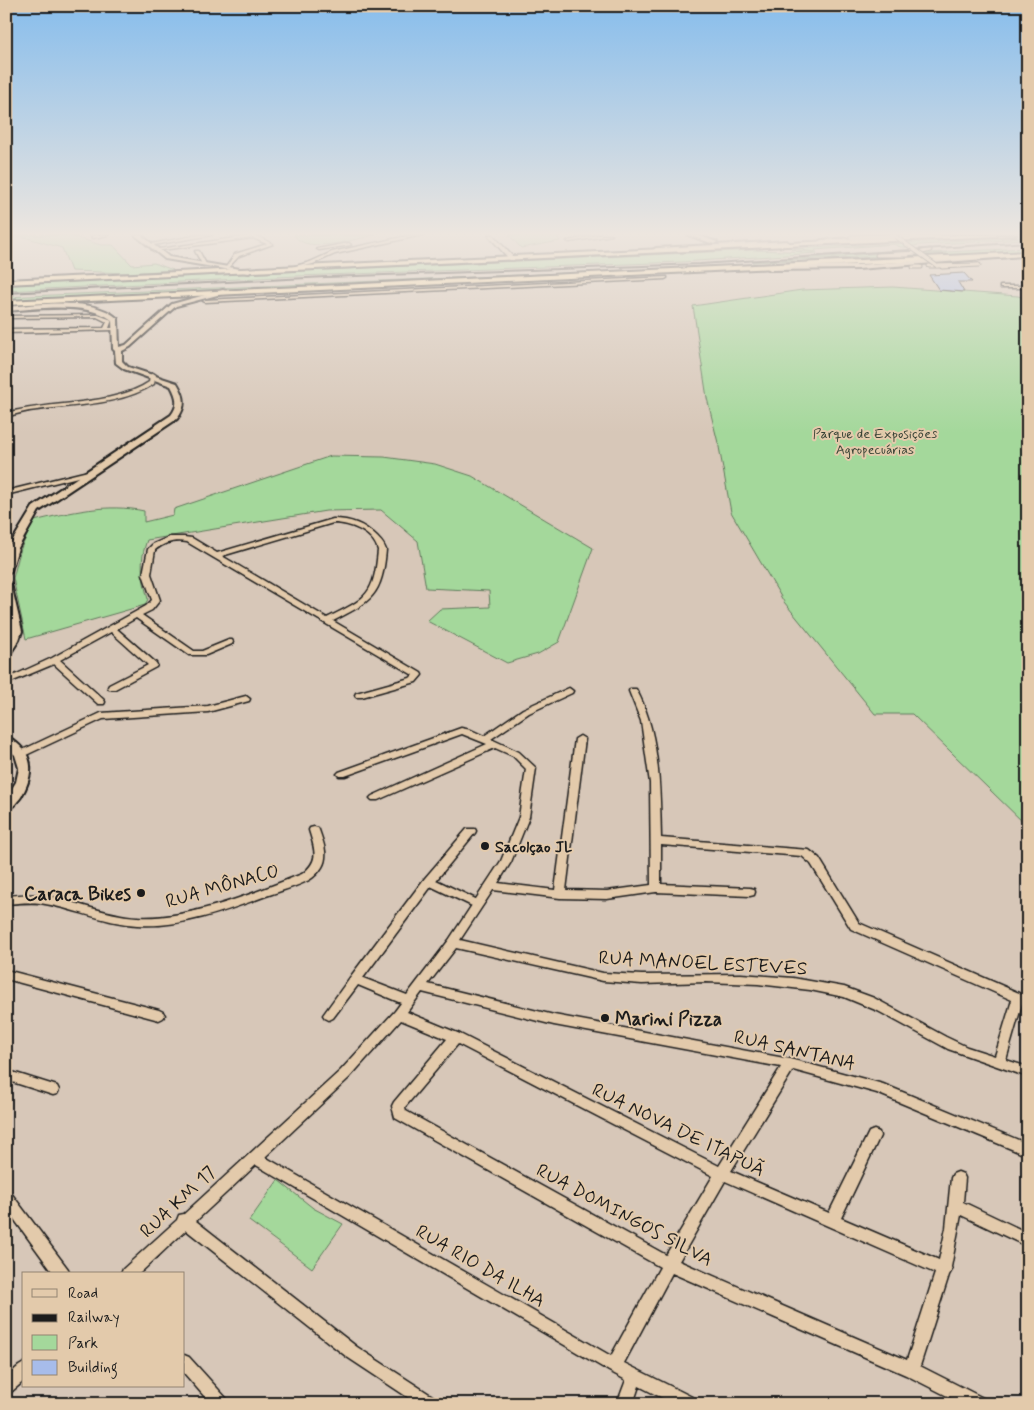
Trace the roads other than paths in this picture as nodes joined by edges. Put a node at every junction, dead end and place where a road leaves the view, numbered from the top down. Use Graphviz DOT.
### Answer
graph roads {
  1 [pos="49,301"];
  2 [pos="192,301"];
  3 [pos="6,303"];
  4 [pos="6,309"];
  5 [pos="6,317"];
  6 [pos="115,328"];
  7 [pos="106,329"];
  8 [pos="6,331"];
  9 [pos="119,350"];
  10 [pos="153,376"];
  11 [pos="6,414"];
  12 [pos="88,472"];
  13 [pos="6,493"];
  14 [pos="216,556"];
  15 [pos="6,571"];
  16 [pos="6,584"];
  17 [pos="138,616"];
  18 [pos="327,621"];
  19 [pos="113,630"];
  20 [pos="229,642"];
  21 [pos="6,652"];
  22 [pos="55,660"];
  23 [pos="6,682"];
  24 [pos="112,686"];
  25 [pos="569,691"];
  26 [pos="633,691"];
  27 [pos="359,695"];
  28 [pos="246,699"];
  29 [pos="101,702"];
  30 [pos="580,739"];
  31 [pos="6,740"];
  32 [pos="490,741"];
  33 [pos="21,754"];
  34 [pos="342,774"];
  35 [pos="375,798"];
  36 [pos="7,805"];
  37 [pos="314,830"];
  38 [pos="471,831"];
  39 [pos="655,841"];
  40 [pos="429,881"];
  41 [pos="492,886"];
  42 [pos="656,888"];
  43 [pos="750,892"];
  44 [pos="560,894"];
  45 [pos="6,900"];
  46 [pos="477,904"];
  47 [pos="453,943"];
  48 [pos="6,974"];
  49 [pos="355,979"];
  50 [pos="421,986"];
  51 [pos="1023,1000"];
  52 [pos="409,1001"];
  53 [pos="399,1014"];
  54 [pos="159,1015"];
  55 [pos="330,1015"];
  56 [pos="456,1037"];
  57 [pos="999,1062"];
  58 [pos="790,1064"];
  59 [pos="1028,1072"];
  60 [pos="6,1075"];
  61 [pos="53,1090"];
  62 [pos="874,1136"];
  63 [pos="1028,1150"];
  64 [pos="254,1157"];
  65 [pos="721,1173"];
  66 [pos="958,1178"];
  67 [pos="6,1197"];
  68 [pos="957,1206"];
  69 [pos="184,1220"];
  70 [pos="832,1222"];
  71 [pos="1028,1240"];
  72 [pos="668,1264"];
  73 [pos="945,1270"];
  74 [pos="61,1272"];
  75 [pos="130,1272"];
  76 [pos="185,1363"];
  77 [pos="614,1366"];
  78 [pos="911,1370"];
  79 [pos="22,1373"];
  80 [pos="635,1376"];
  81 [pos="6,1387"];
  82 [pos="222,1404"];
  83 [pos="432,1404"];
  84 [pos="625,1404"];
  85 [pos="691,1404"];
  86 [pos="980,1404"];
  1 -- 3 [label="highway"];
  2 -- 9 [label="main road"];
  4 -- 6 [label="main road"];
  5 -- 7 [label="street"];
  6 -- 7 [label="street"];
  6 -- 9 [label="main road"];
  7 -- 8 [label="street"];
  9 -- 10 [label="main road"];
  10 -- 11 [label="street"];
  10 -- 12 [label="main road"];
  12 -- 13 [label="street"];
  12 -- 15 [label="main road"];
  14 -- 17 [label="street"];
  14 -- 18 [label="street"];
  14 -- 18 [label="street"];
  16 -- 21 [label="main road"];
  17 -- 19 [label="street"];
  17 -- 20 [label="street"];
  18 -- 27 [label="street"];
  19 -- 22 [label="street"];
  19 -- 24 [label="street"];
  22 -- 23 [label="street"];
  22 -- 29 [label="street"];
  25 -- 32 [label="street"];
  26 -- 39 [label="street"];
  28 -- 33 [label="street"];
  30 -- 44 [label="street"];
  31 -- 33 [label="main road"];
  32 -- 34 [label="street, RUA KM 17"];
  32 -- 35 [label="street"];
  32 -- 41 [label="street, RUA KM 17"];
  33 -- 36 [label="main road"];
  37 -- 45 [label="street, RUA MÔNACO"];
  38 -- 40 [label="street"];
  39 -- 42 [label="street"];
  39 -- 51 [label="street"];
  40 -- 46 [label="street"];
  40 -- 49 [label="street"];
  41 -- 44 [label="street"];
  41 -- 46 [label="street, RUA KM 17"];
  42 -- 43 [label="street"];
  42 -- 44 [label="street"];
  46 -- 47 [label="street, RUA KM 17"];
  47 -- 50 [label="street, RUA KM 17"];
  47 -- 57 [label="street, RUA MANOEL ESTEVES"];
  48 -- 54 [label="street"];
  49 -- 52 [label="street"];
  49 -- 55 [label="street"];
  50 -- 52 [label="street, RUA KM 17"];
  50 -- 58 [label="street, RUA SANTANA"];
  51 -- 57 [label="street"];
  52 -- 53 [label="street, RUA KM 17"];
  53 -- 56 [label="street, RUA NOVA DE ITAPUÃ"];
  53 -- 64 [label="street, RUA KM 17"];
  56 -- 65 [label="street, RUA NOVA DE ITAPUÃ"];
  56 -- 72 [label="street, RUA DOMINGOS SILVA"];
  57 -- 59 [label="street, RUA MANOEL ESTEVES"];
  58 -- 63 [label="street, RUA SANTANA"];
  58 -- 65 [label="street"];
  60 -- 61 [label="street"];
  62 -- 70 [label="street"];
  64 -- 69 [label="street, RUA KM 17"];
  64 -- 77 [label="street, RUA RIO DA ILHA"];
  65 -- 70 [label="street, RUA NOVA DE ITAPUÃ"];
  65 -- 72 [label="street"];
  66 -- 68 [label="street"];
  67 -- 74 [label="street"];
  68 -- 71 [label="street"];
  68 -- 73 [label="street"];
  69 -- 75 [label="street, RUA KM 17"];
  69 -- 83 [label="street"];
  70 -- 73 [label="street, RUA NOVA DE ITAPUÃ"];
  72 -- 77 [label="street"];
  72 -- 78 [label="street, RUA DOMINGOS SILVA"];
  73 -- 78 [label="street"];
  76 -- 82 [label="street"];
  77 -- 80 [label="street, RUA RIO DA ILHA"];
  78 -- 86 [label="street, RUA DOMINGOS SILVA"];
  79 -- 81 [label="street"];
  80 -- 84 [label="street"];
  80 -- 85 [label="street, RUA RIO DA ILHA"];
}
